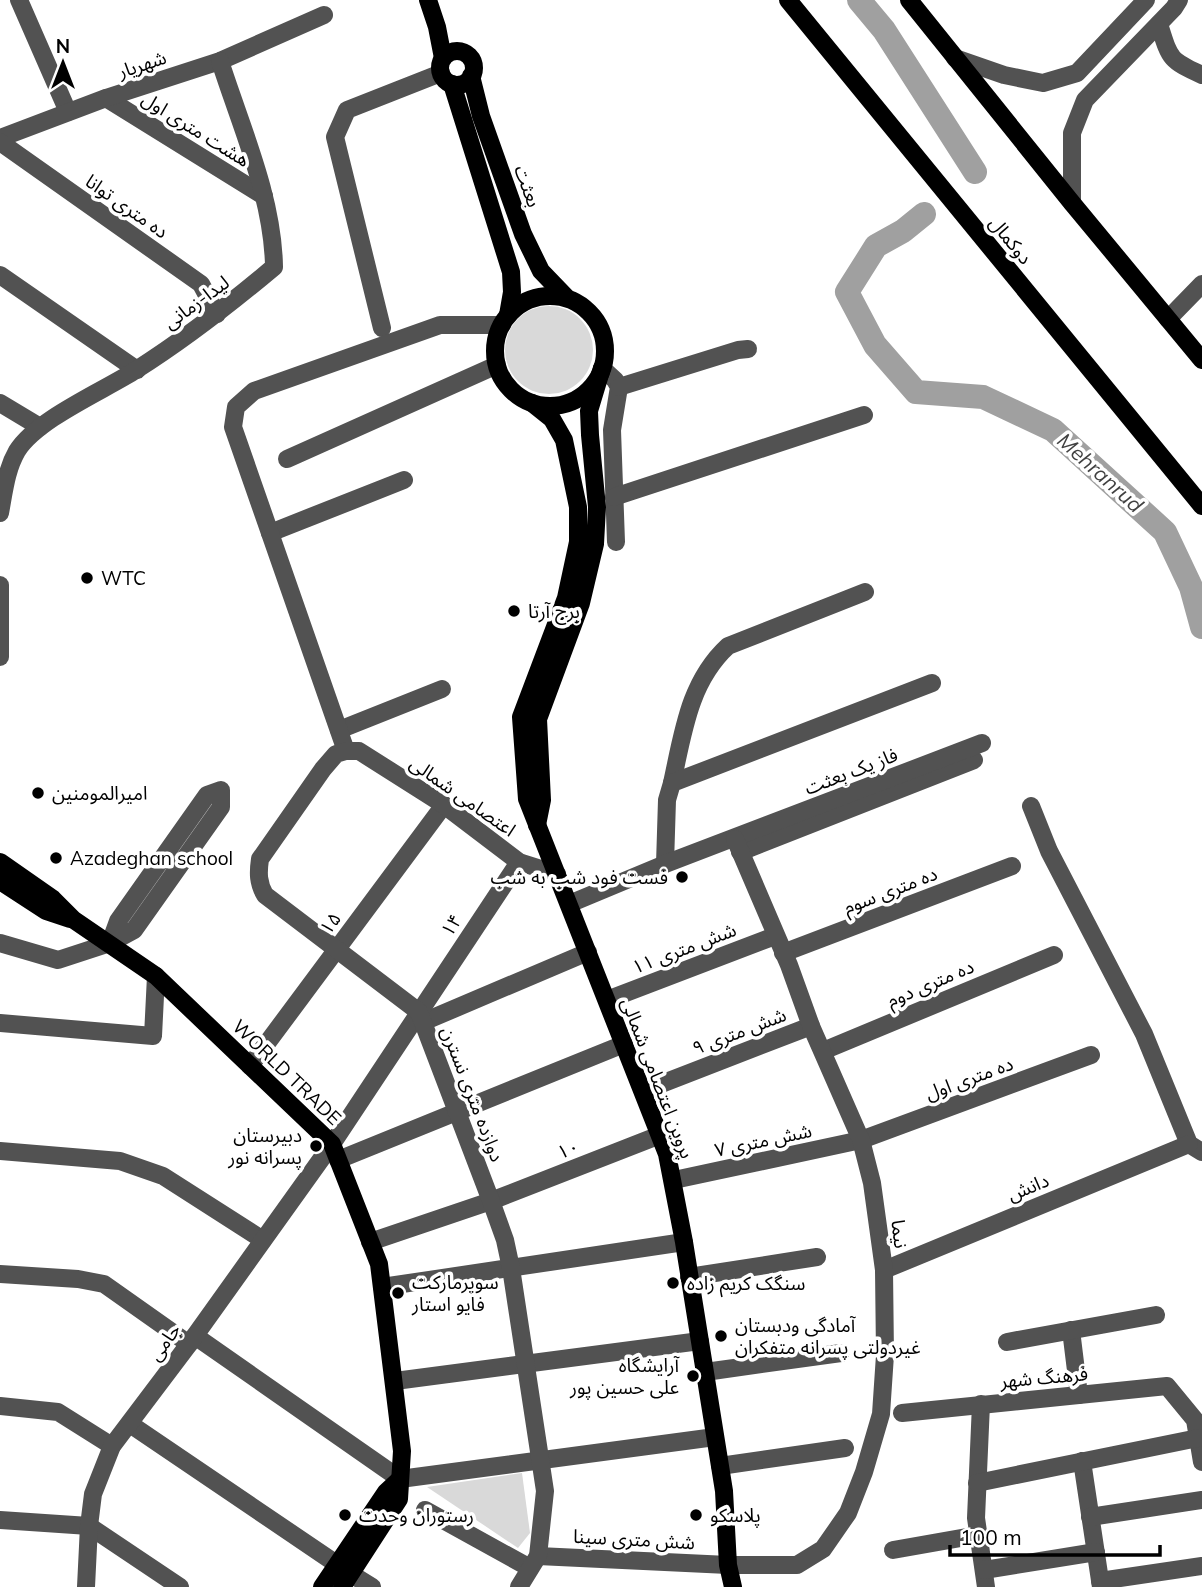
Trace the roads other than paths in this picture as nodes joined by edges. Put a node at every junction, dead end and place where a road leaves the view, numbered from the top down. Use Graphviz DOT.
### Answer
graph roads {
  1 [pos="19,0"];
  2 [pos="428,0"];
  3 [pos="788,0"];
  4 [pos="909,0"];
  5 [pos="1146,0"];
  6 [pos="1179,0"];
  7 [pos="324,15"];
  8 [pos="1159,24"];
  9 [pos="437,27"];
  10 [pos="463,52"];
  11 [pos="956,58"];
  12 [pos="220,61"];
  13 [pos="445,72"];
  14 [pos="1202,75"];
  15 [pos="471,76"];
  16 [pos="106,98"];
  17 [pos="68,112"];
  18 [pos="0,140"];
  19 [pos="264,196"];
  20 [pos="1072,203"];
  21 [pos="0,275"];
  22 [pos="1202,285"];
  23 [pos="567,298"];
  24 [pos="218,314"];
  25 [pos="1168,319"];
  26 [pos="505,320"];
  27 [pos="382,328"];
  28 [pos="748,349"];
  29 [pos="1202,360"];
  30 [pos="496,365"];
  31 [pos="602,368"];
  32 [pos="136,370"];
  33 [pos="618,387"];
  34 [pos="0,403"];
  35 [pos="532,403"];
  36 [pos="864,415"];
  37 [pos="40,427"];
  38 [pos="287,460"];
  39 [pos="404,480"];
  40 [pos="614,497"];
  41 [pos="1202,506"];
  42 [pos="0,513"];
  43 [pos="270,533"];
  44 [pos="616,542"];
  45 [pos="0,586"];
  46 [pos="865,592"];
  47 [pos="1,655"];
  48 [pos="932,683"];
  49 [pos="442,689"];
  50 [pos="339,730"];
  51 [pos="982,743"];
  52 [pos="346,751"];
  53 [pos="974,760"];
  54 [pos="672,783"];
  55 [pos="221,790"];
  56 [pos="444,805"];
  57 [pos="1031,806"];
  58 [pos="537,825"];
  59 [pos="737,846"];
  60 [pos="0,862"];
  61 [pos="519,862"];
  62 [pos="665,864"];
  63 [pos="1012,866"];
  64 [pos="557,874"];
  65 [pos="0,881"];
  66 [pos="569,904"];
  67 [pos="74,920"];
  68 [pos="775,936"];
  69 [pos="0,943"];
  70 [pos="110,943"];
  71 [pos="336,950"];
  72 [pos="587,952"];
  73 [pos="783,953"];
  74 [pos="1054,955"];
  75 [pos="156,976"];
  76 [pos="607,1000"];
  77 [pos="421,1017"];
  78 [pos="0,1023"];
  79 [pos="811,1026"];
  80 [pos="624,1044"];
  81 [pos="823,1051"];
  82 [pos="1091,1055"];
  83 [pos="250,1066"];
  84 [pos="643,1091"];
  85 [pos="456,1112"];
  86 [pos="660,1135"];
  87 [pos="861,1140"];
  88 [pos="1195,1148"];
  89 [pos="0,1151"];
  90 [pos="335,1152"];
  91 [pos="674,1180"];
  92 [pos="491,1201"];
  93 [pos="263,1240"];
  94 [pos="370,1242"];
  95 [pos="684,1242"];
  96 [pos="817,1257"];
  97 [pos="511,1268"];
  98 [pos="884,1270"];
  99 [pos="0,1274"];
  100 [pos="689,1277"];
  101 [pos="382,1287"];
  102 [pos="1156,1315"];
  103 [pos="1071,1330"];
  104 [pos="192,1340"];
  105 [pos="700,1342"];
  106 [pos="1007,1342"];
  107 [pos="841,1353"];
  108 [pos="527,1366"];
  109 [pos="705,1372"];
  110 [pos="395,1381"];
  111 [pos="1079,1395"];
  112 [pos="981,1404"];
  113 [pos="0,1406"];
  114 [pos="902,1413"];
  115 [pos="130,1424"];
  116 [pos="715,1437"];
  117 [pos="1198,1438"];
  118 [pos="112,1446"];
  119 [pos="845,1447"];
  120 [pos="540,1461"];
  121 [pos="1082,1461"];
  122 [pos="1202,1462"];
  123 [pos="720,1466"];
  124 [pos="400,1479"];
  125 [pos="977,1483"];
  126 [pos="1202,1500"];
  127 [pos="425,1510"];
  128 [pos="1090,1517"];
  129 [pos="0,1520"];
  130 [pos="89,1526"];
  131 [pos="978,1535"];
  132 [pos="893,1550"];
  133 [pos="1096,1552"];
  134 [pos="534,1562"];
  135 [pos="729,1565"];
  136 [pos="1202,1566"];
  137 [pos="344,1575"];
  138 [pos="985,1578"];
  139 [pos="1101,1584"];
  140 [pos="86,1587"];
  141 [pos="180,1587"];
  142 [pos="322,1587"];
  143 [pos="372,1587"];
  144 [pos="519,1587"];
  145 [pos="719,1587"];
  146 [pos="733,1587"];
  1 -- 17 [label="street"];
  2 -- 9 [label="main road"];
  3 -- 41 [label="main road, دوکمال"];
  4 -- 11 [label="main road"];
  5 -- 11 [label="street"];
  6 -- 8 [label="street"];
  7 -- 12 [label="street, شهریار"];
  8 -- 14 [label="street"];
  8 -- 20 [label="street"];
  9 -- 10 [label="main road"];
  9 -- 13 [label="main road"];
  10 -- 13 [label="main road"];
  10 -- 15 [label="main road"];
  11 -- 20 [label="main road"];
  12 -- 16 [label="street, شهریار"];
  12 -- 19 [label="street, لیدا-زمانی"];
  13 -- 15 [label="main road"];
  13 -- 26 [label="main road"];
  13 -- 27 [label="street"];
  15 -- 23 [label="main road, بعثت"];
  16 -- 17 [label="street, شهریار"];
  16 -- 19 [label="street, هشت متری اول"];
  17 -- 18 [label="street, شهریار"];
  18 -- 24 [label="street, ده متری توانا"];
  19 -- 24 [label="street, لیدا-زمانی"];
  20 -- 25 [label="main road"];
  21 -- 32 [label="street"];
  22 -- 25 [label="street"];
  23 -- 26 [label="main road"];
  23 -- 31 [label="main road"];
  24 -- 32 [label="street, لیدا-زمانی"];
  25 -- 29 [label="main road"];
  26 -- 30 [label="main road"];
  26 -- 43 [label="street"];
  28 -- 33 [label="street"];
  30 -- 35 [label="main road"];
  30 -- 38 [label="street"];
  31 -- 33 [label="street"];
  31 -- 35 [label="main road"];
  31 -- 58 [label="main road, پروین اعتصامی شمالی"];
  32 -- 37 [label="street, لیدا-زمانی"];
  33 -- 40 [label="street"];
  34 -- 37 [label="street"];
  35 -- 58 [label="main road, پروین اعتصامی شمالی"];
  36 -- 40 [label="street"];
  37 -- 42 [label="street, لیدا-زمانی"];
  39 -- 43 [label="street"];
  40 -- 44 [label="street"];
  43 -- 50 [label="street"];
  45 -- 47 [label="street"];
  46 -- 54 [label="street"];
  48 -- 54 [label="street"];
  49 -- 50 [label="street"];
  50 -- 52 [label="street"];
  51 -- 59 [label="street, فاز یک بعثت"];
  52 -- 56 [label="street, اعتصامی شمالی"];
  52 -- 71 [label="street, دوازده متری نسترن"];
  53 -- 59 [label="street"];
  54 -- 62 [label="street"];
  55 -- 70 [label="street"];
  56 -- 61 [label="street, اعتصامی شمالی"];
  56 -- 71 [label="street, ۱۵"];
  57 -- 88 [label="street"];
  58 -- 64 [label="main road, پروین اعتصامی شمالی"];
  59 -- 62 [label="street"];
  59 -- 68 [label="street, نیما"];
  60 -- 67 [label="main road, WORLD TRADE"];
  61 -- 64 [label="street, اعتصامی شمالی"];
  61 -- 77 [label="street, ۱۴"];
  62 -- 66 [label="street"];
  63 -- 73 [label="street, ده متری سوم"];
  64 -- 66 [label="main road, پروین اعتصامی شمالی"];
  65 -- 67 [label="main road, WORLD TRADE"];
  66 -- 72 [label="main road, پروین اعتصامی شمالی"];
  67 -- 70 [label="main road, WORLD TRADE"];
  68 -- 73 [label="street, نیما"];
  68 -- 76 [label="street, ۱۱ شش متری"];
  69 -- 70 [label="street"];
  70 -- 75 [label="main road, WORLD TRADE"];
  71 -- 77 [label="street, دوازده متری نسترن"];
  71 -- 83 [label="street, ۱۵"];
  72 -- 76 [label="main road, پروین اعتصامی شمالی"];
  72 -- 77 [label="street"];
  73 -- 79 [label="street, نیما"];
  74 -- 81 [label="street, ده متری دوم"];
  75 -- 78 [label="street"];
  75 -- 83 [label="main road, WORLD TRADE"];
  76 -- 80 [label="main road, پروین اعتصامی شمالی"];
  77 -- 85 [label="street, دوازده متری نسترن"];
  77 -- 90 [label="street, ۱۴"];
  79 -- 81 [label="street, نیما"];
  79 -- 84 [label="street, ۹ شش متری"];
  80 -- 84 [label="main road, پروین اعتصامی شمالی"];
  80 -- 85 [label="street"];
  81 -- 87 [label="street, نیما"];
  82 -- 87 [label="street, ده متری اول"];
  83 -- 90 [label="main road, WORLD TRADE"];
  84 -- 86 [label="main road, پروین اعتصامی شمالی"];
  85 -- 90 [label="street"];
  85 -- 92 [label="street, دوازده متری نسترن"];
  86 -- 91 [label="main road, پروین اعتصامی شمالی"];
  86 -- 92 [label="street, ۱۰"];
  87 -- 91 [label="street, ۷ شش متری"];
  87 -- 98 [label="street, نیما"];
  88 -- 98 [label="street, دانش"];
  89 -- 93 [label="street"];
  90 -- 93 [label="street, جامی"];
  90 -- 94 [label="main road, WORLD TRADE"];
  91 -- 95 [label="main road, پروین اعتصامی شمالی"];
  92 -- 94 [label="street, ۱۰"];
  92 -- 97 [label="street, دوازده متری نسترن"];
  93 -- 104 [label="street, جامی"];
  94 -- 101 [label="main road, WORLD TRADE"];
  95 -- 97 [label="street"];
  95 -- 100 [label="main road, پروین اعتصامی شمالی"];
  96 -- 100 [label="street"];
  97 -- 101 [label="street"];
  97 -- 108 [label="street, دوازده متری نسترن"];
  98 -- 135 [label="street, نیما"];
  99 -- 104 [label="street"];
  100 -- 105 [label="main road, پروین اعتصامی شمالی"];
  101 -- 110 [label="main road, WORLD TRADE"];
  102 -- 103 [label="street"];
  103 -- 106 [label="street"];
  103 -- 111 [label="street"];
  104 -- 115 [label="street, جامی"];
  104 -- 124 [label="street"];
  105 -- 108 [label="street"];
  105 -- 109 [label="main road, پروین اعتصامی شمالی"];
  107 -- 109 [label="street"];
  108 -- 110 [label="street"];
  108 -- 120 [label="street, دوازده متری نسترن"];
  109 -- 116 [label="main road, پروین اعتصامی شمالی"];
  110 -- 124 [label="main road, WORLD TRADE"];
  111 -- 112 [label="street, فرهنگ شهر"];
  111 -- 117 [label="street, فرهنگ شهر"];
  112 -- 114 [label="street"];
  112 -- 125 [label="street, فرهنگ شهر"];
  113 -- 118 [label="street"];
  115 -- 118 [label="street, جامی"];
  115 -- 137 [label="street"];
  116 -- 120 [label="street"];
  116 -- 123 [label="main road, پروین اعتصامی شمالی"];
  117 -- 121 [label="street"];
  117 -- 122 [label="street, فرهنگ شهر"];
  118 -- 130 [label="street, جامی"];
  119 -- 123 [label="street"];
  120 -- 124 [label="street"];
  120 -- 134 [label="street, دوازده متری نسترن"];
  121 -- 125 [label="street"];
  121 -- 128 [label="street"];
  123 -- 135 [label="main road, پروین اعتصامی شمالی"];
  124 -- 137 [label="main road"];
  125 -- 131 [label="street, فرهنگ شهر"];
  126 -- 128 [label="street"];
  127 -- 134 [label="street"];
  128 -- 133 [label="street"];
  129 -- 130 [label="street"];
  130 -- 140 [label="street, جامی"];
  130 -- 141 [label="street"];
  131 -- 132 [label="street"];
  131 -- 138 [label="street, فرهنگ شهر"];
  133 -- 138 [label="street"];
  133 -- 139 [label="street"];
  134 -- 135 [label="street, شش متری سینا"];
  134 -- 144 [label="street"];
  135 -- 145 [label="main road, پروین اعتصامی شمالی"];
  135 -- 146 [label="main road, پروین اعتصامی شمالی"];
  136 -- 139 [label="street"];
  137 -- 142 [label="main road"];
  137 -- 143 [label="street"];
}
